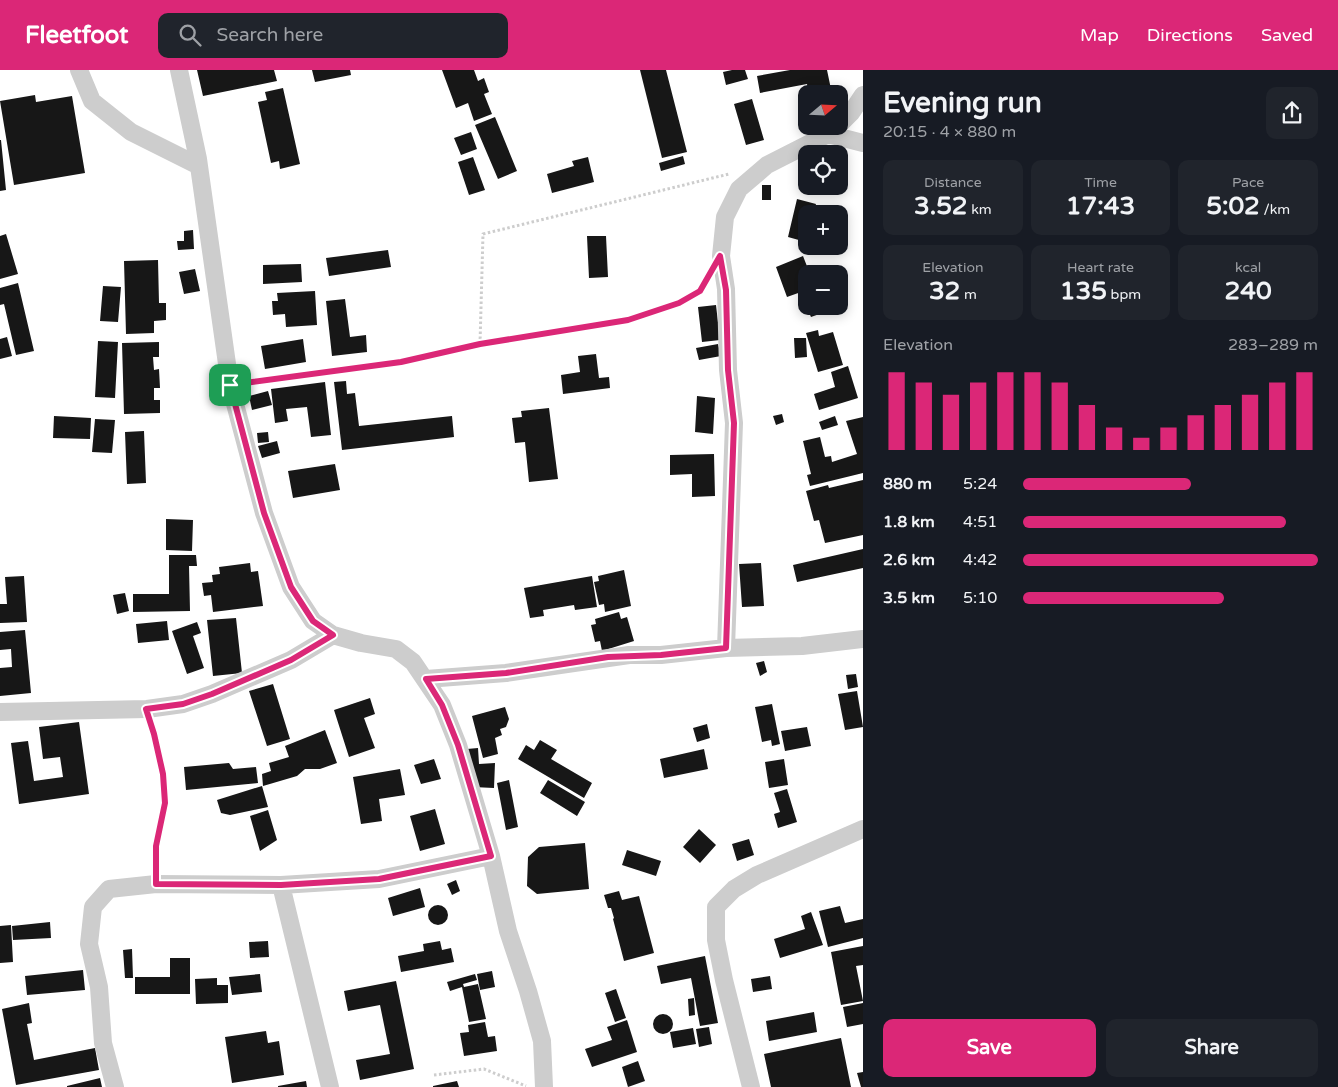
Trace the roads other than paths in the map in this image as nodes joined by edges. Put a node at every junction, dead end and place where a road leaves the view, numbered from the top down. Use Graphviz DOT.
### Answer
graph roads {
  1 [pos="79,70"];
  2 [pos="179,70"];
  3 [pos="863,95"];
  4 [pos="848,116"];
  5 [pos="822,135"];
  6 [pos="848,135"];
  7 [pos="863,143"];
  8 [pos="199,166"];
  9 [pos="333,635"];
  10 [pos="863,639"];
  11 [pos="726,648"];
  12 [pos="426,679"];
  13 [pos="0,712"];
  14 [pos="863,830"];
  15 [pos="491,856"];
  16 [pos="281,885"];
  17 [pos="115,1087"];
  18 [pos="330,1087"];
  19 [pos="544,1087"];
  20 [pos="751,1087"];
  1 -- 8 [label="street"];
  2 -- 8 [label="street"];
  3 -- 4 [label="street"];
  5 -- 11 [label="street"];
  6 -- 7 [label="street"];
  8 -- 9 [label="street"];
  9 -- 12 [label="street"];
  9 -- 13 [label="street"];
  10 -- 11 [label="street"];
  11 -- 12 [label="street"];
  12 -- 15 [label="street"];
  14 -- 20 [label="street"];
  15 -- 16 [label="street"];
  15 -- 19 [label="street"];
  16 -- 17 [label="street"];
  16 -- 18 [label="street"];
}
